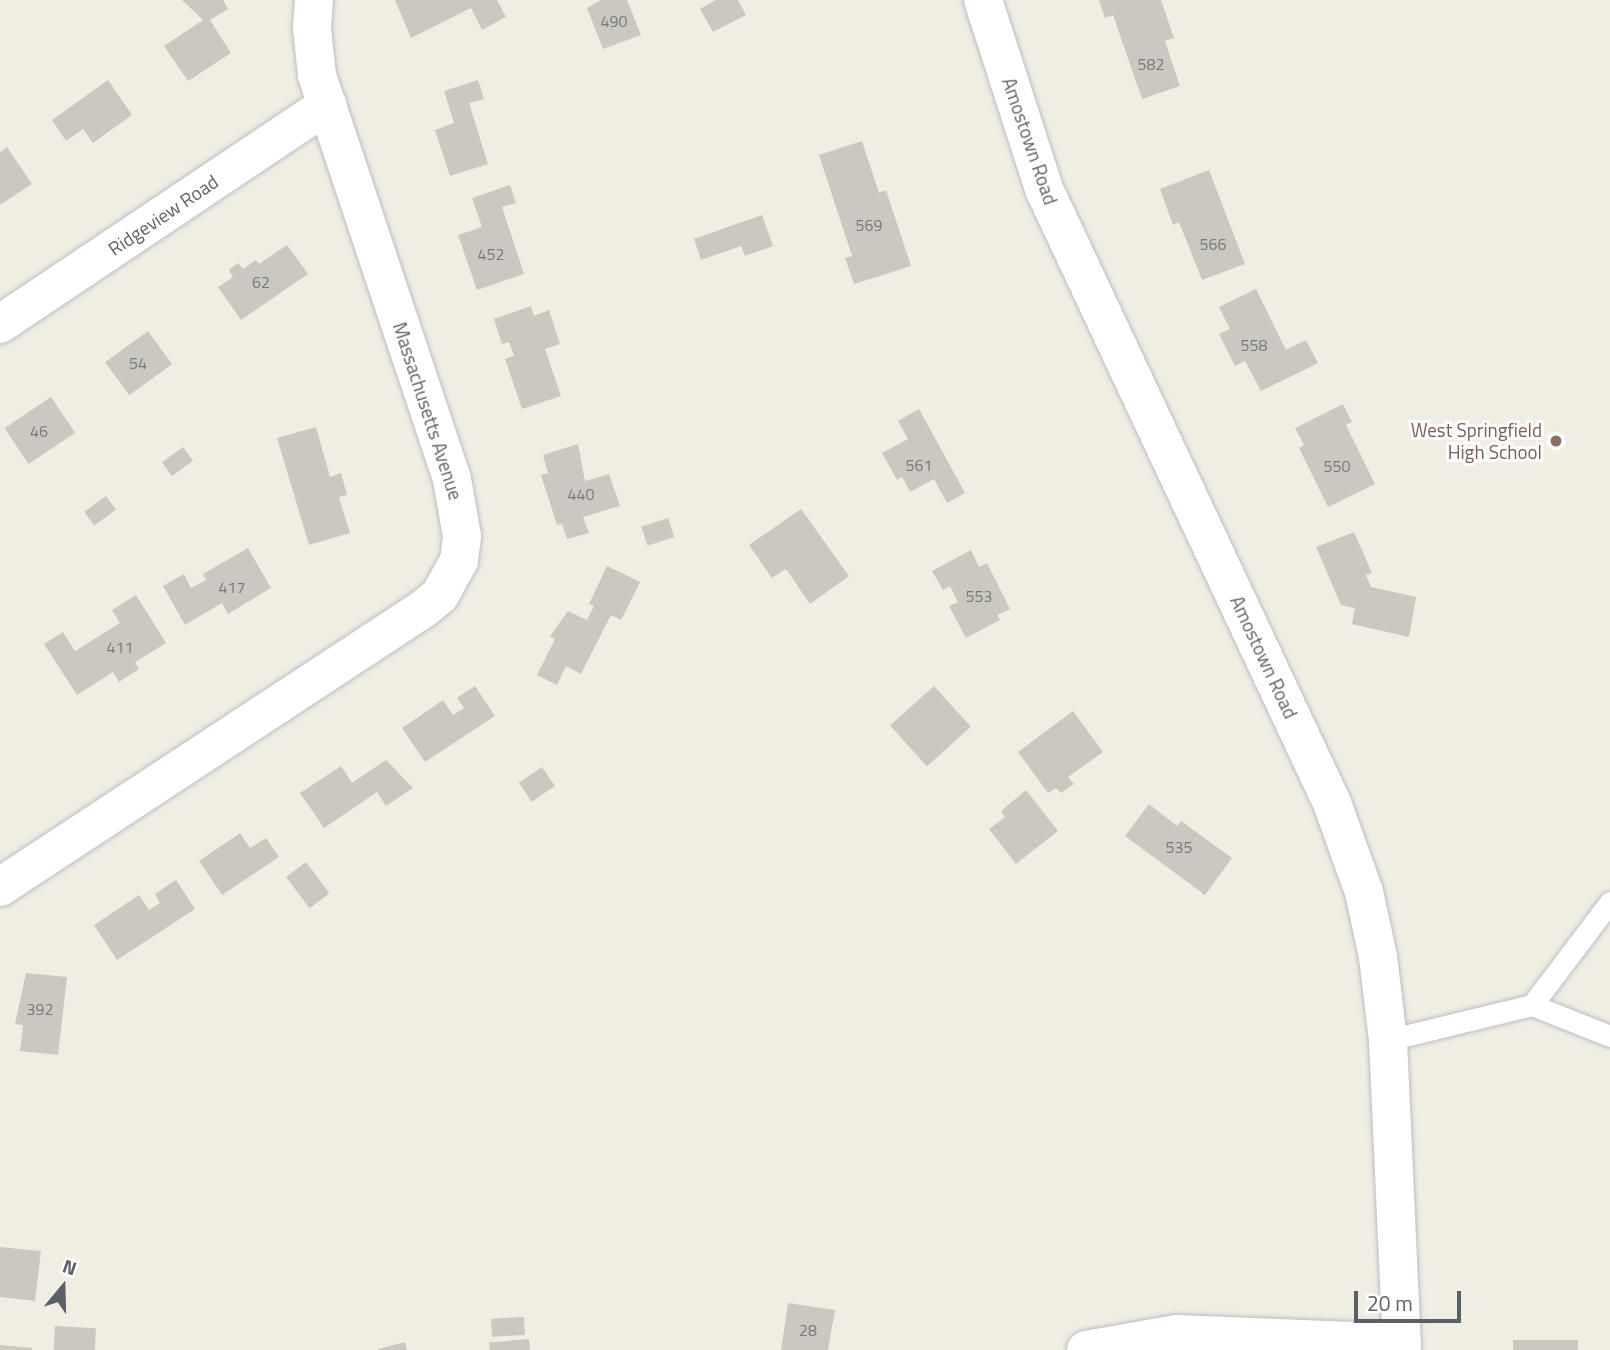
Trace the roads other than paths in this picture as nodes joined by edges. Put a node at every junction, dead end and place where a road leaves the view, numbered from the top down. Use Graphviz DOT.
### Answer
graph roads {
  1 [pos="314,0"];
  2 [pos="983,0"];
  3 [pos="327,105"];
  4 [pos="0,324"];
  5 [pos="0,887"];
  6 [pos="1610,902"];
  7 [pos="1532,1005"];
  8 [pos="1610,1036"];
  9 [pos="1388,1041"];
  10 [pos="1402,1346"];
  11 [pos="1086,1350"];
  1 -- 3 [label="street, Massachusetts Avenue"];
  2 -- 9 [label="street, Amostown Road"];
  3 -- 4 [label="street, Ridgeview Road"];
  3 -- 5 [label="street, Massachusetts Avenue"];
  6 -- 7 [label="lane"];
  7 -- 8 [label="lane"];
  7 -- 9 [label="lane"];
  9 -- 10 [label="street, Amostown Road"];
  10 -- 11 [label="street"];
}
